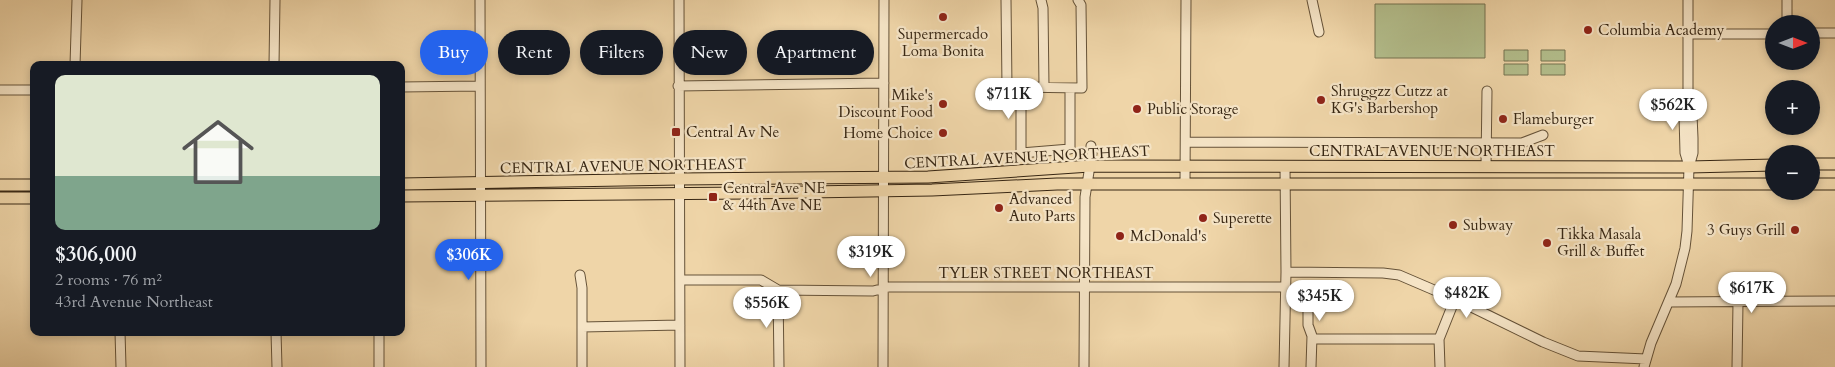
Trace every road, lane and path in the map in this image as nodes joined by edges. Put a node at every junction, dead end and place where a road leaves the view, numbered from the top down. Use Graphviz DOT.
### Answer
graph roads {
  1 [pos="76,0"];
  2 [pos="274,0"];
  3 [pos="480,0"];
  4 [pos="679,0"];
  5 [pos="884,0"];
  6 [pos="1006,0"];
  7 [pos="1042,0"];
  8 [pos="1078,0"];
  9 [pos="1186,0"];
  10 [pos="1312,0"];
  11 [pos="1688,0"];
  12 [pos="1787,0"];
  13 [pos="1787,15"];
  14 [pos="1319,32"];
  15 [pos="1820,33"];
  16 [pos="1835,33"];
  17 [pos="1688,34"];
  18 [pos="1765,34"];
  19 [pos="75,61"];
  20 [pos="274,61"];
  21 [pos="884,84"];
  22 [pos="480,86"];
  23 [pos="678,86"];
  24 [pos="405,87"];
  25 [pos="1021,87"];
  26 [pos="1044,87"];
  27 [pos="1070,88"];
  28 [pos="0,90"];
  29 [pos="30,90"];
  30 [pos="1487,91"];
  31 [pos="1543,135"];
  32 [pos="1186,142"];
  33 [pos="1486,143"];
  34 [pos="1091,146"];
  35 [pos="1820,164"];
  36 [pos="1835,164"];
  37 [pos="1185,165"];
  38 [pos="1765,165"];
  39 [pos="1090,166"];
  40 [pos="1285,166"];
  41 [pos="1486,166"];
  42 [pos="1689,167"];
  43 [pos="679,179"];
  44 [pos="480,183"];
  45 [pos="405,184"];
  46 [pos="884,184"];
  47 [pos="1086,184"];
  48 [pos="1185,184"];
  49 [pos="1285,184"];
  50 [pos="1765,184"];
  51 [pos="1820,184"];
  52 [pos="1835,184"];
  53 [pos="0,185"];
  54 [pos="30,185"];
  55 [pos="1689,185"];
  56 [pos="679,194"];
  57 [pos="480,195"];
  58 [pos="405,196"];
  59 [pos="0,198"];
  60 [pos="30,198"];
  61 [pos="1286,272"];
  62 [pos="580,275"];
  63 [pos="680,280"];
  64 [pos="1084,287"];
  65 [pos="1286,287"];
  66 [pos="882,289"];
  67 [pos="778,290"];
  68 [pos="1308,292"];
  69 [pos="1455,300"];
  70 [pos="1835,301"];
  71 [pos="1669,302"];
  72 [pos="1738,303"];
  73 [pos="680,325"];
  74 [pos="582,327"];
  75 [pos="120,336"];
  76 [pos="276,336"];
  77 [pos="379,336"];
  78 [pos="1312,339"];
  79 [pos="1439,339"];
  80 [pos="1584,362"];
  81 [pos="1644,363"];
  82 [pos="121,367"];
  83 [pos="277,367"];
  84 [pos="380,367"];
  85 [pos="481,367"];
  86 [pos="582,367"];
  87 [pos="680,367"];
  88 [pos="779,367"];
  89 [pos="883,367"];
  90 [pos="1084,367"];
  91 [pos="1284,367"];
  92 [pos="1311,367"];
  93 [pos="1440,367"];
  94 [pos="1737,367"];
  1 -- 19 [label="street"];
  2 -- 20 [label="street"];
  3 -- 22 [label="street"];
  4 -- 23 [label="street"];
  5 -- 21 [label="street"];
  6 -- 25 [label="street"];
  7 -- 26 [label="street"];
  8 -- 27 [label="street"];
  9 -- 32 [label="street"];
  10 -- 14 [label="street"];
  11 -- 17 [label="street"];
  12 -- 13 [label="street"];
  15 -- 16 [label="street"];
  17 -- 18 [label="street"];
  17 -- 42 [label="street"];
  21 -- 23 [label="street"];
  21 -- 46 [label="street"];
  22 -- 24 [label="street"];
  22 -- 44 [label="street"];
  23 -- 43 [label="street"];
  25 -- 26 [label="street"];
  25 -- 27 [label="street"];
  26 -- 27 [label="street"];
  28 -- 29 [label="street"];
  30 -- 33 [label="street"];
  31 -- 33 [label="street, CENTRAL AVENUE NORTHEAST"];
  32 -- 33 [label="street, CENTRAL AVENUE NORTHEAST"];
  32 -- 37 [label="street"];
  33 -- 41 [label="street"];
  34 -- 39 [label="street"];
  35 -- 36 [label="main road"];
  37 -- 39 [label="main road, CENTRAL AVENUE NORTHEAST"];
  37 -- 40 [label="main road, CENTRAL AVENUE NORTHEAST"];
  37 -- 48 [label="street"];
  38 -- 42 [label="main road, CENTRAL AVENUE NORTHEAST"];
  39 -- 46 [label="main road, CENTRAL AVENUE NORTHEAST"];
  39 -- 47 [label="street"];
  40 -- 41 [label="main road, CENTRAL AVENUE NORTHEAST"];
  40 -- 49 [label="street"];
  41 -- 42 [label="main road, CENTRAL AVENUE NORTHEAST"];
  42 -- 55 [label="street"];
  43 -- 44 [label="main road, CENTRAL AVENUE NORTHEAST"];
  43 -- 46 [label="main road, CENTRAL AVENUE NORTHEAST"];
  43 -- 56 [label="street"];
  44 -- 45 [label="main road, CENTRAL AVENUE NORTHEAST"];
  44 -- 57 [label="street"];
  46 -- 47 [label="main road, CENTRAL AVENUE NORTHEAST"];
  46 -- 56 [label="main road, CENTRAL AVENUE NORTHEAST"];
  46 -- 66 [label="street"];
  47 -- 48 [label="main road, CENTRAL AVENUE NORTHEAST"];
  47 -- 64 [label="street"];
  48 -- 49 [label="main road, CENTRAL AVENUE NORTHEAST"];
  49 -- 55 [label="main road, CENTRAL AVENUE NORTHEAST"];
  49 -- 61 [label="street"];
  50 -- 55 [label="main road, CENTRAL AVENUE NORTHEAST"];
  51 -- 52 [label="main road"];
  53 -- 54 [label="main road"];
  55 -- 71 [label="street"];
  56 -- 57 [label="main road, CENTRAL AVENUE NORTHEAST"];
  56 -- 63 [label="street"];
  57 -- 58 [label="main road, CENTRAL AVENUE NORTHEAST"];
  57 -- 85 [label="street"];
  59 -- 60 [label="main road"];
  61 -- 65 [label="street"];
  61 -- 69 [label="street"];
  62 -- 74 [label="street"];
  63 -- 67 [label="street"];
  63 -- 73 [label="street"];
  64 -- 65 [label="street, TYLER STREET NORTHEAST"];
  64 -- 66 [label="street, TYLER STREET NORTHEAST"];
  64 -- 90 [label="street"];
  65 -- 91 [label="street"];
  66 -- 67 [label="street, TYLER STREET NORTHEAST"];
  66 -- 89 [label="street"];
  67 -- 88 [label="street"];
  68 -- 78 [label="street"];
  69 -- 79 [label="street"];
  69 -- 80 [label="street"];
  70 -- 72 [label="street"];
  71 -- 72 [label="street"];
  71 -- 81 [label="street"];
  72 -- 94 [label="street"];
  73 -- 74 [label="street"];
  73 -- 87 [label="street"];
  74 -- 86 [label="street"];
  75 -- 82 [label="street"];
  76 -- 83 [label="street"];
  77 -- 84 [label="street"];
  78 -- 79 [label="street"];
  78 -- 92 [label="street"];
  79 -- 93 [label="street"];
  80 -- 81 [label="street"];
}
